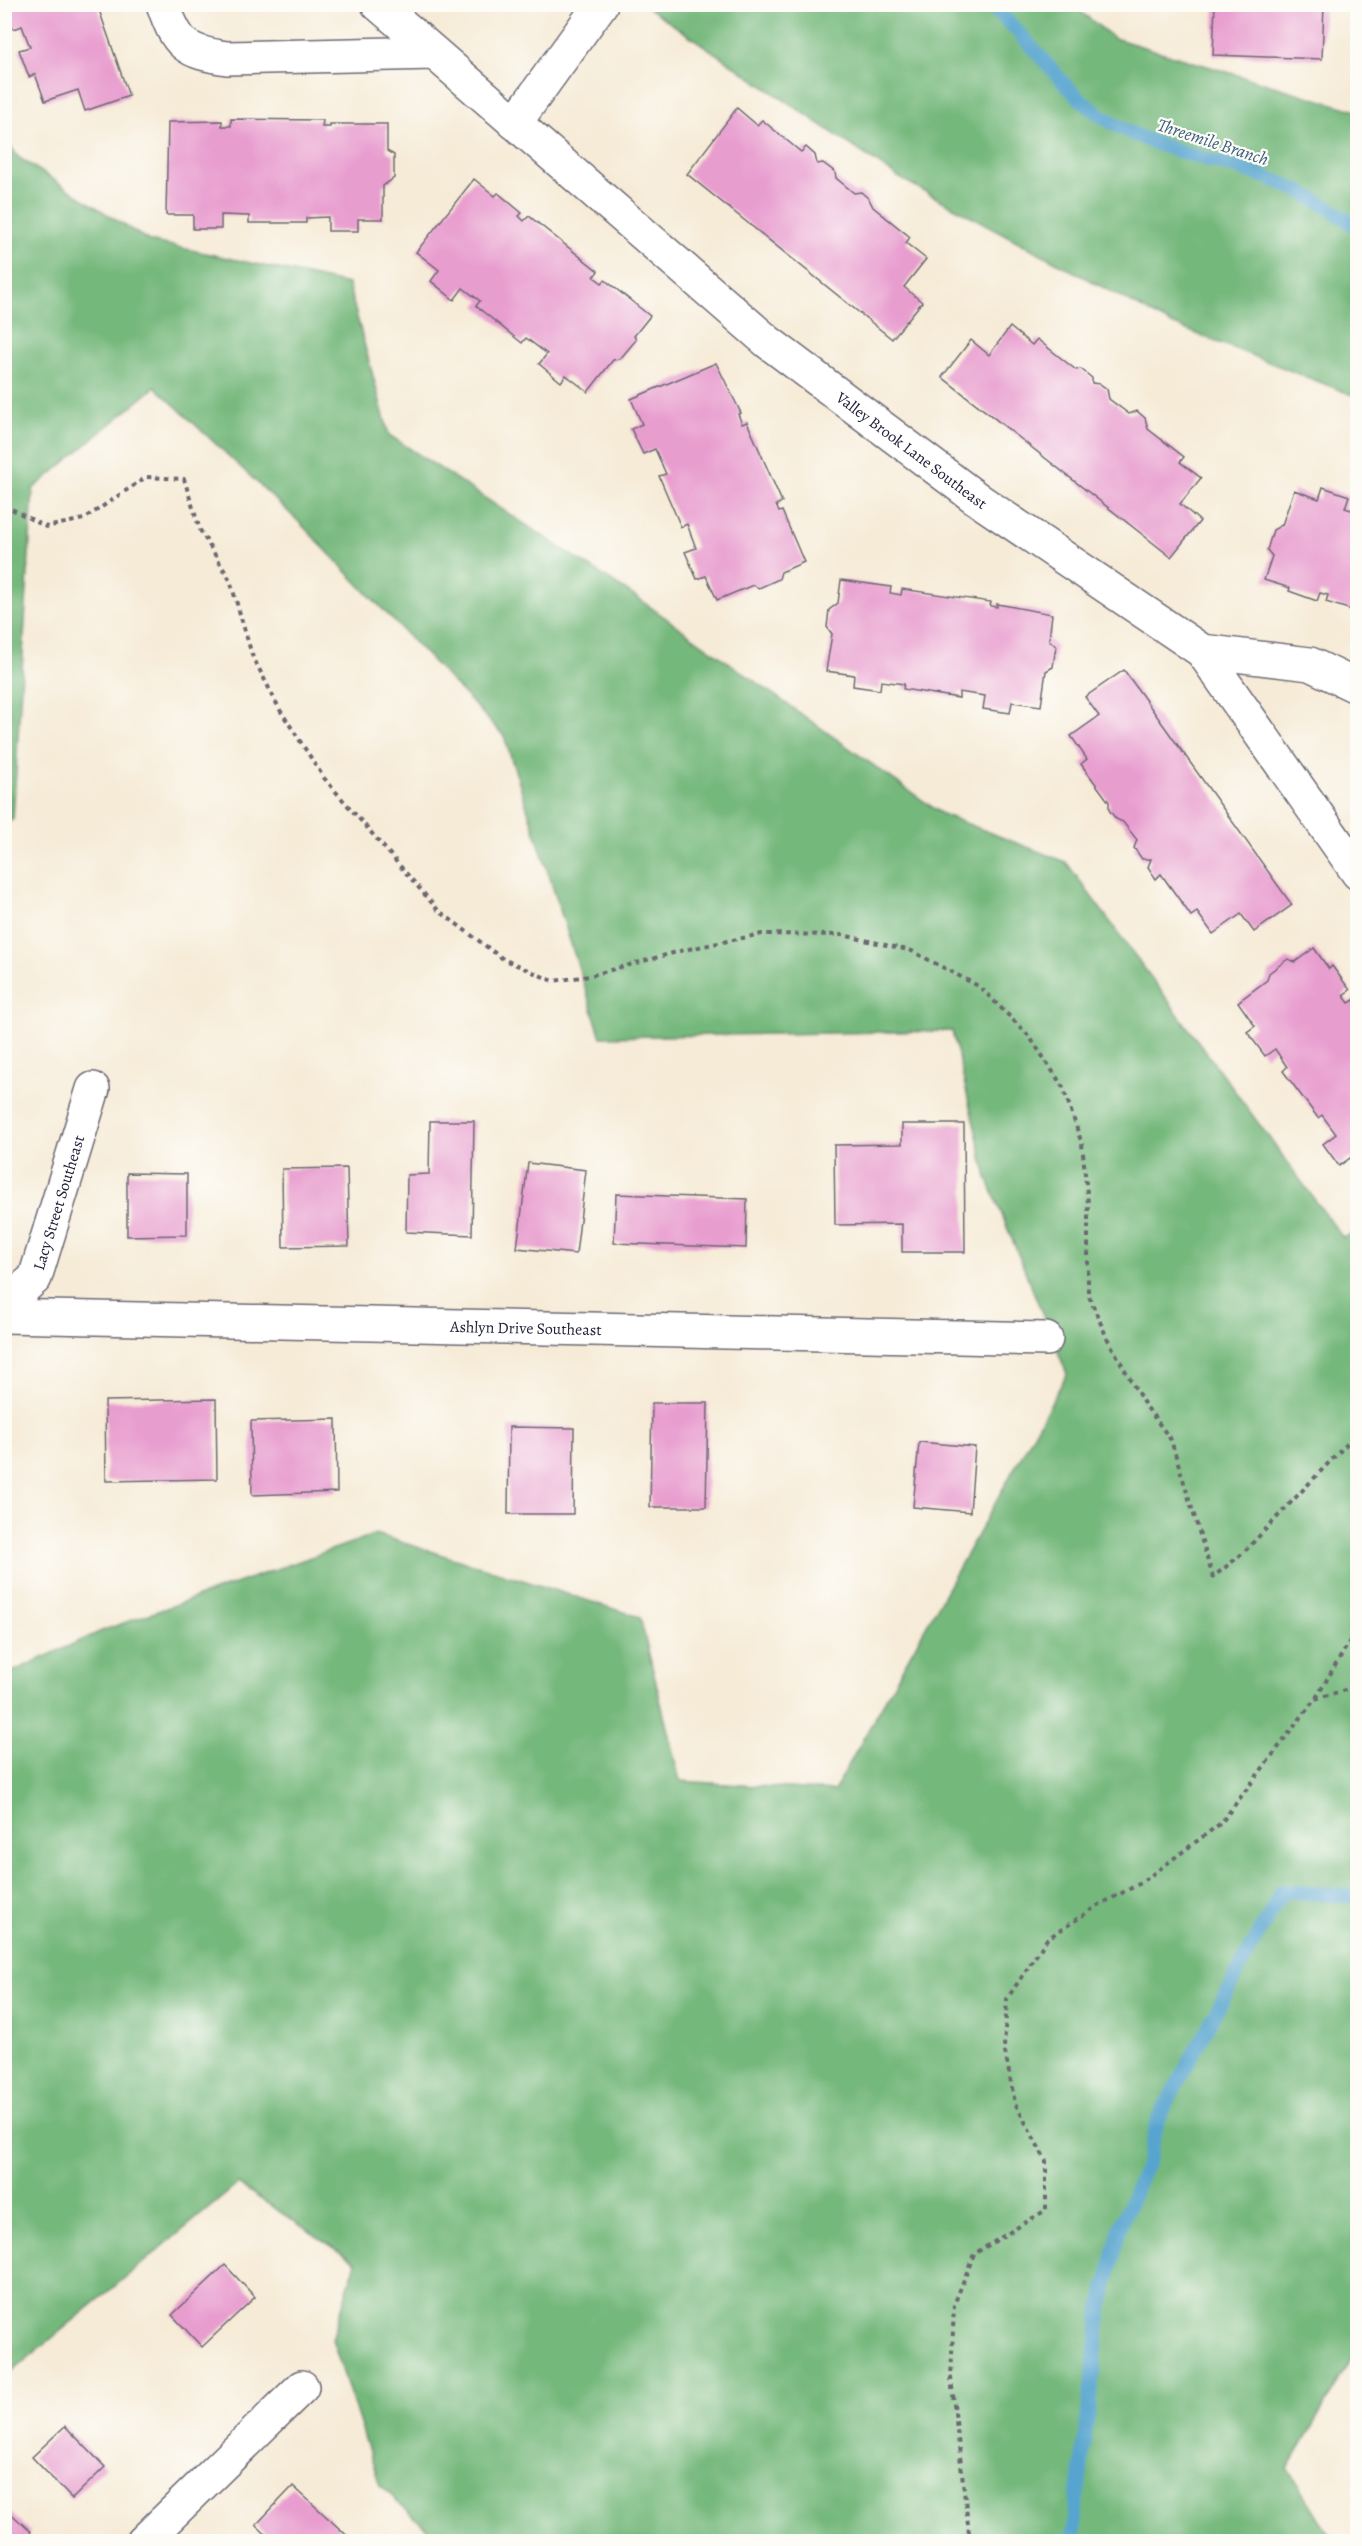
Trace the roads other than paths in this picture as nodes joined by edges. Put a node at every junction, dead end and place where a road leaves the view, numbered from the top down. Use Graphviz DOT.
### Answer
graph roads {
  1 [pos="163,4"];
  2 [pos="378,4"];
  3 [pos="601,4"];
  4 [pos="434,53"];
  5 [pos="515,123"];
  6 [pos="1202,651"];
  7 [pos="1358,687"];
  8 [pos="1358,873"];
  9 [pos="93,1089"];
  10 [pos="4,1305"];
  11 [pos="4,1316"];
  12 [pos="1046,1339"];
  13 [pos="302,2387"];
  14 [pos="143,2541"];
  1 -- 4 [label="street"];
  2 -- 4 [label="street, Valley Brook Lane Southeast"];
  3 -- 5 [label="street"];
  4 -- 5 [label="street, Valley Brook Lane Southeast"];
  5 -- 6 [label="street, Valley Brook Lane Southeast"];
  6 -- 7 [label="street, Valley Brook Lane Southeast"];
  6 -- 8 [label="street"];
  9 -- 10 [label="street, Lacy Street Southeast"];
  11 -- 12 [label="street, Ashlyn Drive Southeast"];
  13 -- 14 [label="street"];
}
